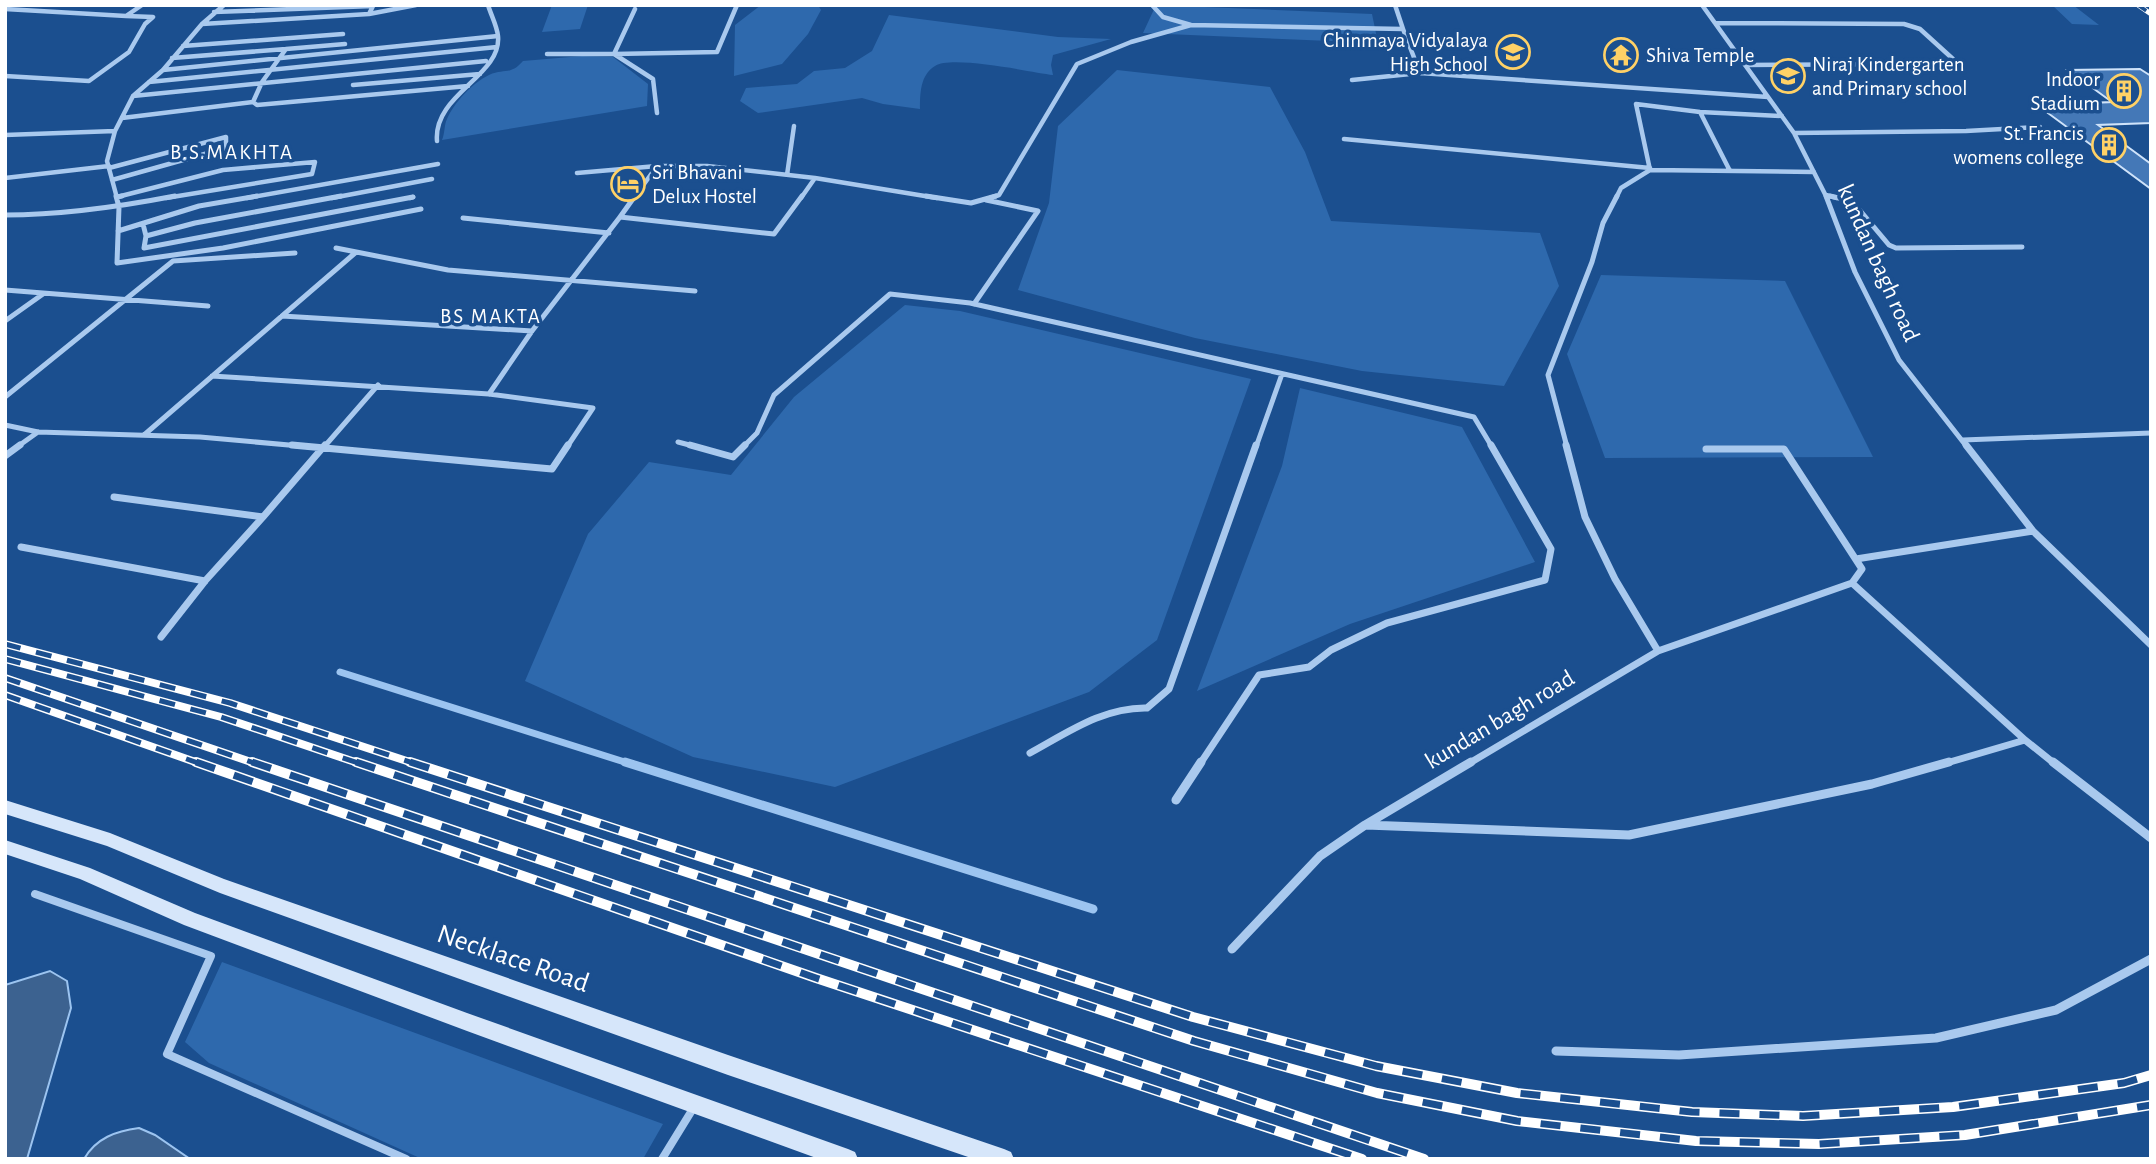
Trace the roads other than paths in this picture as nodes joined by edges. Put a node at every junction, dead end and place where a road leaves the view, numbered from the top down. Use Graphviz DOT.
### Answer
graph roads {
  1 [pos="142,5"];
  2 [pos="223,5"];
  3 [pos="416,5"];
  4 [pos="488,5"];
  5 [pos="737,5"];
  6 [pos="1152,5"];
  7 [pos="1395,5"];
  8 [pos="1702,5"];
  9 [pos="5,9"];
  10 [pos="635,9"];
  11 [pos="214,12"];
  12 [pos="369,14"];
  13 [pos="127,16"];
  14 [pos="1715,23"];
  15 [pos="202,24"];
  16 [pos="1191,25"];
  17 [pos="1403,29"];
  18 [pos="343,34"];
  19 [pos="498,36"];
  20 [pos="345,44"];
  21 [pos="182,46"];
  22 [pos="497,47"];
  23 [pos="286,49"];
  24 [pos="547,54"];
  25 [pos="614,54"];
  26 [pos="172,58"];
  27 [pos="279,60"];
  28 [pos="486,61"];
  29 [pos="1745,65"];
  30 [pos="163,70"];
  31 [pos="271,70"];
  32 [pos="1420,73"];
  33 [pos="481,74"];
  34 [pos="5,76"];
  35 [pos="1352,80"];
  36 [pos="149,82"];
  37 [pos="262,82"];
  38 [pos="353,85"];
  39 [pos="468,86"];
  40 [pos="133,96"];
  41 [pos="1768,97"];
  42 [pos="253,102"];
  43 [pos="1700,112"];
  44 [pos="657,113"];
  45 [pos="1782,116"];
  46 [pos="122,118"];
  47 [pos="794,126"];
  48 [pos="2040,128"];
  49 [pos="115,131"];
  50 [pos="1794,133"];
  51 [pos="5,135"];
  52 [pos="1344,139"];
  53 [pos="437,141"];
  54 [pos="438,164"];
  55 [pos="657,166"];
  56 [pos="109,167"];
  57 [pos="1650,169"];
  58 [pos="1730,171"];
  59 [pos="1814,172"];
  60 [pos="577,173"];
  61 [pos="787,175"];
  62 [pos="5,178"];
  63 [pos="816,178"];
  64 [pos="432,179"];
  65 [pos="112,180"];
  66 [pos="1825,195"];
  67 [pos="117,197"];
  68 [pos="413,197"];
  69 [pos="985,200"];
  70 [pos="119,207"];
  71 [pos="421,209"];
  72 [pos="5,215"];
  73 [pos="620,217"];
  74 [pos="463,218"];
  75 [pos="143,224"];
  76 [pos="118,231"];
  77 [pos="609,233"];
  78 [pos="146,236"];
  79 [pos="2022,247"];
  80 [pos="336,248"];
  81 [pos="295,253"];
  82 [pos="355,253"];
  83 [pos="173,261"];
  84 [pos="117,263"];
  85 [pos="573,279"];
  86 [pos="5,290"];
  87 [pos="695,291"];
  88 [pos="43,294"];
  89 [pos="125,299"];
  90 [pos="974,304"];
  91 [pos="208,306"];
  92 [pos="282,316"];
  93 [pos="5,321"];
  94 [pos="532,331"];
  95 [pos="1282,374"];
  96 [pos="212,376"];
  97 [pos="378,386"];
  98 [pos="489,394"];
  99 [pos="5,397"];
  100 [pos="5,425"];
  101 [pos="38,432"];
  102 [pos="2151,433"];
  103 [pos="143,436"];
  104 [pos="1963,440"];
  105 [pos="678,442"];
  106 [pos="324,446"];
  107 [pos="1706,449"];
  108 [pos="5,456"];
  109 [pos="114,496"];
  110 [pos="263,517"];
  111 [pos="2033,531"];
  112 [pos="21,547"];
  113 [pos="1856,559"];
  114 [pos="205,581"];
  115 [pos="1852,583"];
  116 [pos="161,637"];
  117 [pos="2151,645"];
  118 [pos="1658,651"];
  119 [pos="2025,740"];
  120 [pos="1030,753"];
  121 [pos="1175,800"];
  122 [pos="5,807"];
  123 [pos="1365,825"];
  124 [pos="2151,838"];
  125 [pos="5,847"];
  126 [pos="35,894"];
  127 [pos="1232,949"];
  128 [pos="2151,960"];
  129 [pos="1556,1051"];
  130 [pos="697,1103"];
  131 [pos="406,1159"];
  132 [pos="662,1159"];
  133 [pos="848,1159"];
  134 [pos="1004,1159"];
  1 -- 13 [label="street"];
  2 -- 11 [label="street"];
  3 -- 12 [label="street"];
  4 -- 19 [label="street"];
  5 -- 25 [label="street"];
  6 -- 16 [label="street"];
  7 -- 17 [label="street"];
  8 -- 14 [label="street, kundan bagh road"];
  9 -- 13 [label="street"];
  10 -- 25 [label="street"];
  11 -- 12 [label="street"];
  11 -- 15 [label="street"];
  12 -- 15 [label="street"];
  13 -- 34 [label="street"];
  14 -- 29 [label="street, kundan bagh road"];
  14 -- 29 [label="street"];
  15 -- 21 [label="street"];
  16 -- 17 [label="street"];
  16 -- 69 [label="street"];
  17 -- 32 [label="street"];
  18 -- 21 [label="street"];
  19 -- 22 [label="street"];
  19 -- 27 [label="street"];
  20 -- 23 [label="street"];
  21 -- 26 [label="street"];
  22 -- 28 [label="street"];
  22 -- 31 [label="street"];
  23 -- 26 [label="street"];
  23 -- 27 [label="street"];
  24 -- 25 [label="street"];
  25 -- 44 [label="street"];
  26 -- 30 [label="street"];
  27 -- 30 [label="street"];
  27 -- 31 [label="street"];
  28 -- 33 [label="street"];
  28 -- 37 [label="street"];
  29 -- 41 [label="street, kundan bagh road"];
  30 -- 36 [label="street"];
  31 -- 36 [label="street"];
  31 -- 37 [label="street"];
  32 -- 35 [label="street"];
  32 -- 41 [label="street"];
  33 -- 38 [label="street"];
  33 -- 39 [label="street"];
  36 -- 40 [label="street"];
  37 -- 40 [label="street"];
  37 -- 42 [label="street"];
  39 -- 42 [label="street"];
  39 -- 53 [label="street"];
  40 -- 46 [label="street"];
  41 -- 45 [label="street, kundan bagh road"];
  42 -- 46 [label="street"];
  43 -- 45 [label="street"];
  43 -- 57 [label="street"];
  43 -- 58 [label="street"];
  45 -- 50 [label="street, kundan bagh road"];
  46 -- 49 [label="street"];
  47 -- 61 [label="street"];
  48 -- 50 [label="street"];
  49 -- 51 [label="street"];
  49 -- 56 [label="street"];
  50 -- 59 [label="street, kundan bagh road"];
  52 -- 57 [label="street"];
  54 -- 75 [label="street"];
  55 -- 60 [label="street"];
  55 -- 61 [label="street"];
  55 -- 73 [label="street"];
  56 -- 62 [label="street"];
  56 -- 65 [label="street"];
  56 -- 65 [label="street"];
  57 -- 58 [label="street"];
  57 -- 118 [label="street"];
  58 -- 59 [label="street"];
  59 -- 66 [label="street, kundan bagh road"];
  61 -- 63 [label="street"];
  63 -- 69 [label="street"];
  63 -- 73 [label="street"];
  64 -- 78 [label="street"];
  65 -- 67 [label="street"];
  66 -- 79 [label="street"];
  66 -- 104 [label="street, kundan bagh road"];
  67 -- 70 [label="street"];
  67 -- 70 [label="street"];
  68 -- 78 [label="street"];
  69 -- 90 [label="street"];
  70 -- 72 [label="street"];
  70 -- 76 [label="street"];
  71 -- 84 [label="street"];
  73 -- 77 [label="street"];
  74 -- 77 [label="street"];
  75 -- 76 [label="street"];
  75 -- 78 [label="street"];
  76 -- 84 [label="street"];
  77 -- 85 [label="street"];
  80 -- 82 [label="street"];
  81 -- 83 [label="street"];
  82 -- 85 [label="street"];
  82 -- 92 [label="street"];
  83 -- 84 [label="street"];
  83 -- 89 [label="street"];
  85 -- 87 [label="street"];
  85 -- 94 [label="street"];
  86 -- 88 [label="street"];
  88 -- 89 [label="street"];
  88 -- 93 [label="street"];
  89 -- 91 [label="street"];
  89 -- 99 [label="street"];
  90 -- 95 [label="street"];
  90 -- 105 [label="street"];
  92 -- 94 [label="street"];
  92 -- 96 [label="street"];
  94 -- 98 [label="street"];
  95 -- 120 [label="street"];
  95 -- 121 [label="street"];
  96 -- 97 [label="street"];
  96 -- 103 [label="street"];
  97 -- 98 [label="street"];
  97 -- 106 [label="street"];
  98 -- 106 [label="street"];
  100 -- 101 [label="street"];
  101 -- 103 [label="street"];
  101 -- 108 [label="street"];
  102 -- 104 [label="street"];
  103 -- 106 [label="street"];
  104 -- 111 [label="street, kundan bagh road"];
  106 -- 110 [label="street"];
  107 -- 113 [label="street"];
  109 -- 110 [label="street"];
  110 -- 114 [label="street"];
  111 -- 113 [label="street"];
  111 -- 117 [label="street, kundan bagh road"];
  112 -- 114 [label="street"];
  113 -- 115 [label="street"];
  114 -- 116 [label="street"];
  115 -- 118 [label="street, kundan bagh road"];
  115 -- 119 [label="street"];
  118 -- 123 [label="street, kundan bagh road"];
  119 -- 123 [label="street"];
  119 -- 124 [label="street"];
  122 -- 134 [label="main road, Necklace Road"];
  123 -- 127 [label="street, kundan bagh road"];
  125 -- 130 [label="main road"];
  126 -- 131 [label="street"];
  128 -- 129 [label="street"];
  130 -- 132 [label="street"];
  130 -- 133 [label="main road"];
}
